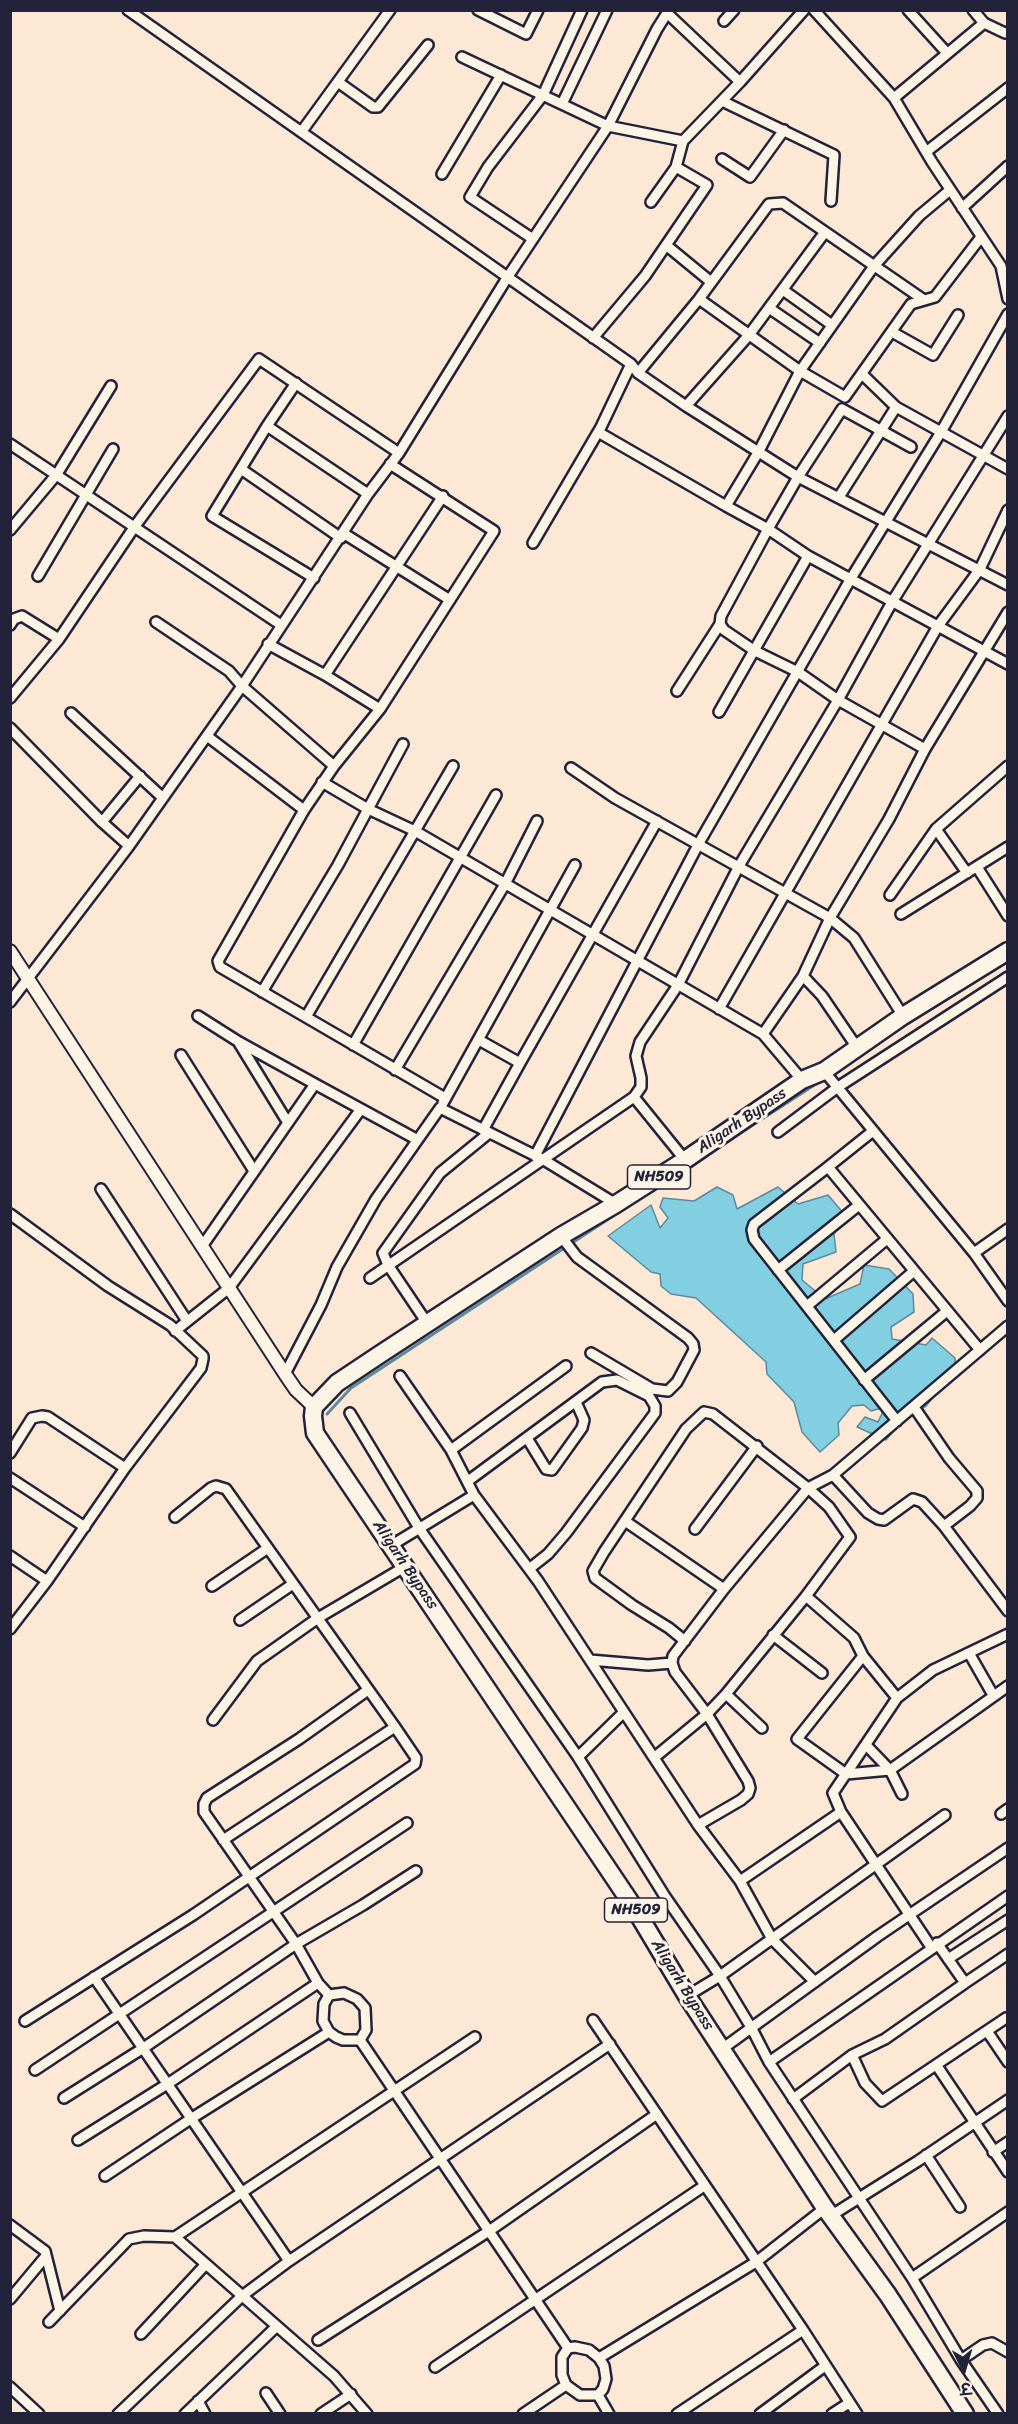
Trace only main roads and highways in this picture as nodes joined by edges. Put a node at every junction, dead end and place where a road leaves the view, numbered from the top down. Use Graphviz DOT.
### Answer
graph roads {
  1 [pos="1008,951"];
  2 [pos="965,2414"];
  1 -- 2 [label="highway, Aligarh Bypass / NH509"];
}
